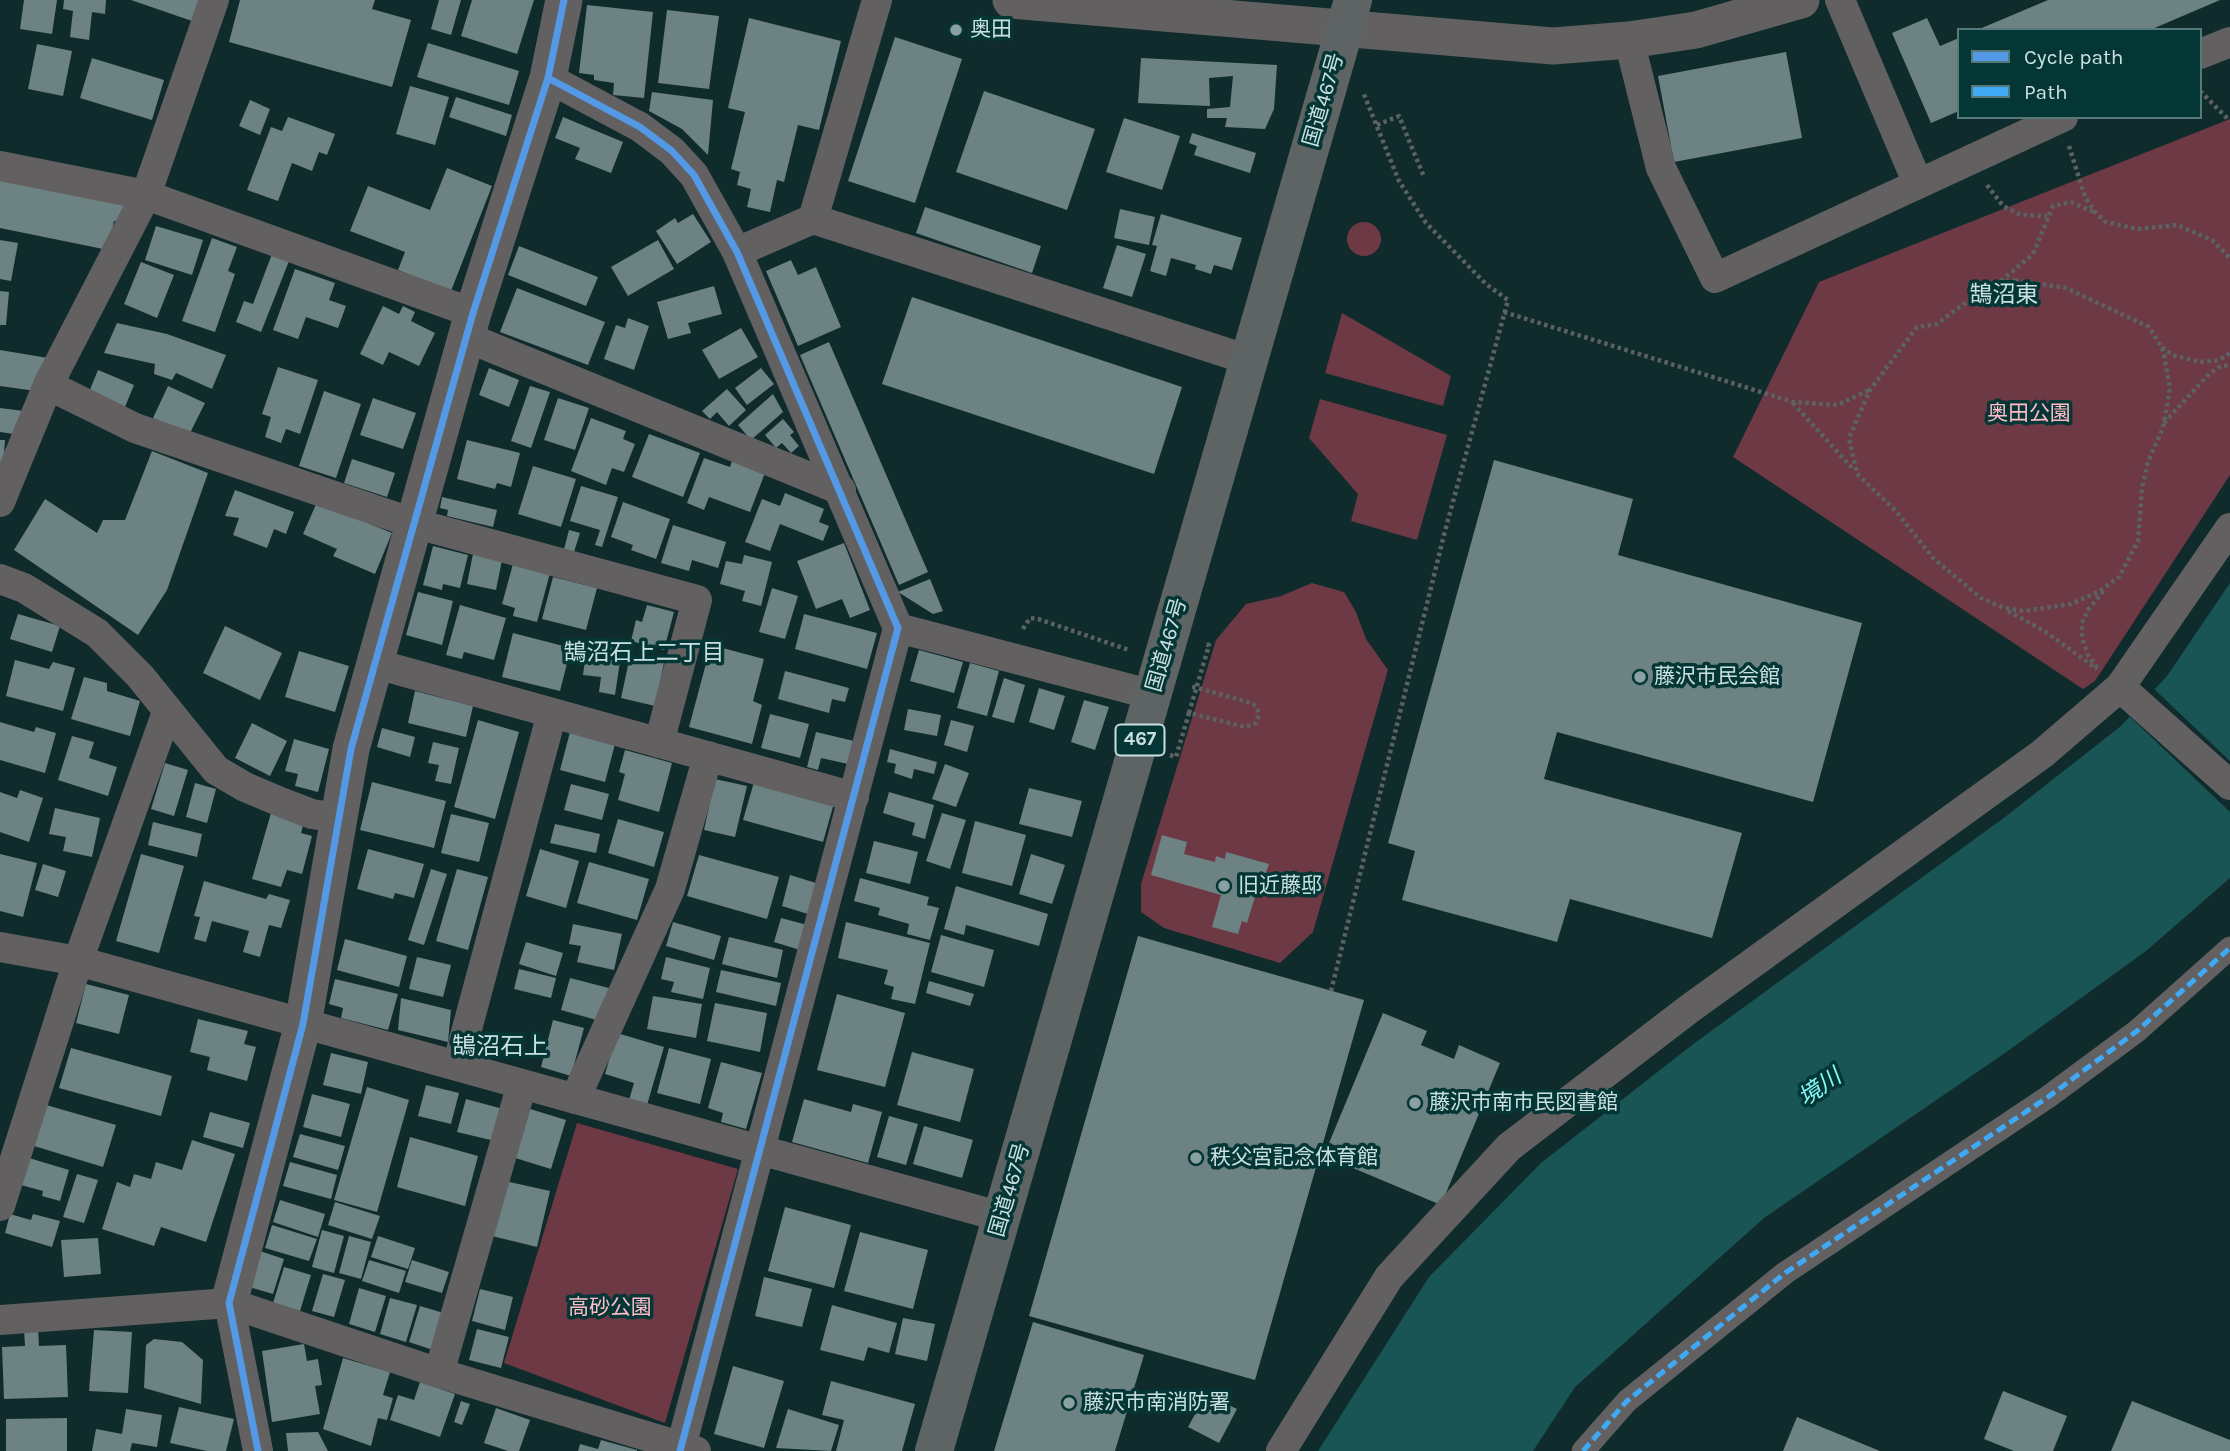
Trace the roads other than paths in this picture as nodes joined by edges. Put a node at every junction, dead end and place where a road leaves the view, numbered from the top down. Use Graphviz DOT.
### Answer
graph roads {
  1 [pos="214,0"];
  2 [pos="564,0"];
  3 [pos="877,0"];
  4 [pos="1801,0"];
  5 [pos="1840,0"];
  6 [pos="1026,1"];
  7 [pos="1348,15"];
  8 [pos="1629,40"];
  9 [pos="548,78"];
  10 [pos="2061,119"];
  11 [pos="0,166"];
  12 [pos="1918,184"];
  13 [pos="146,195"];
  14 [pos="813,219"];
  15 [pos="737,252"];
  16 [pos="470,325"];
  17 [pos="1249,360"];
  18 [pos="48,385"];
  19 [pos="841,490"];
  20 [pos="0,502"];
  21 [pos="413,523"];
  22 [pos="2230,528"];
  23 [pos="1,587"];
  24 [pos="898,628"];
  25 [pos="373,663"];
  26 [pos="2120,687"];
  27 [pos="1153,695"];
  28 [pos="167,712"];
  29 [pos="552,713"];
  30 [pos="659,743"];
  31 [pos="708,756"];
  32 [pos="2230,785"];
  33 [pos="853,797"];
  34 [pos="338,818"];
  35 [pos="0,947"];
  36 [pos="2230,948"];
  37 [pos="78,961"];
  38 [pos="303,1024"];
  39 [pos="457,1066"];
  40 [pos="522,1084"];
  41 [pos="575,1099"];
  42 [pos="760,1150"];
  43 [pos="0,1206"];
  44 [pos="1002,1217"];
  45 [pos="229,1303"];
  46 [pos="0,1320"];
  47 [pos="439,1373"];
  48 [pos="686,1449"];
  49 [pos="258,1451"];
  50 [pos="934,1451"];
  51 [pos="1281,1451"];
  52 [pos="1583,1451"];
  1 -- 13 [label="street"];
  2 -- 9 [label="street"];
  3 -- 14 [label="street"];
  4 -- 8 [label="street"];
  5 -- 12 [label="street"];
  6 -- 7 [label="street"];
  7 -- 8 [label="street"];
  7 -- 17 [label="highway, 国道467号 / 467"];
  8 -- 12 [label="street"];
  9 -- 15 [label="street"];
  9 -- 16 [label="street"];
  10 -- 12 [label="street"];
  11 -- 13 [label="street"];
  13 -- 16 [label="street"];
  13 -- 18 [label="street"];
  14 -- 15 [label="street"];
  14 -- 17 [label="street"];
  15 -- 19 [label="street"];
  16 -- 19 [label="street"];
  16 -- 21 [label="street"];
  17 -- 27 [label="highway, 国道467号 / 467"];
  18 -- 20 [label="street"];
  18 -- 21 [label="street"];
  19 -- 24 [label="street"];
  21 -- 25 [label="street"];
  21 -- 30 [label="street"];
  22 -- 26 [label="street"];
  23 -- 28 [label="street"];
  24 -- 27 [label="street"];
  24 -- 33 [label="street"];
  25 -- 29 [label="street"];
  25 -- 34 [label="street"];
  26 -- 32 [label="street"];
  26 -- 51 [label="street"];
  27 -- 44 [label="highway, 国道467号 / 467"];
  28 -- 34 [label="street"];
  28 -- 37 [label="street"];
  29 -- 30 [label="street"];
  29 -- 39 [label="street"];
  30 -- 31 [label="street"];
  31 -- 33 [label="street"];
  31 -- 41 [label="street"];
  33 -- 42 [label="street"];
  34 -- 38 [label="street"];
  35 -- 37 [label="street"];
  36 -- 52 [label="street"];
  37 -- 38 [label="street"];
  37 -- 43 [label="street"];
  38 -- 39 [label="street"];
  38 -- 45 [label="street"];
  39 -- 40 [label="street"];
  40 -- 41 [label="street"];
  40 -- 47 [label="street"];
  41 -- 42 [label="street"];
  42 -- 44 [label="street"];
  42 -- 48 [label="street"];
  44 -- 50 [label="highway, 国道467号 / 467"];
  45 -- 46 [label="street"];
  45 -- 47 [label="street"];
  45 -- 49 [label="street"];
  47 -- 48 [label="street"];
}
